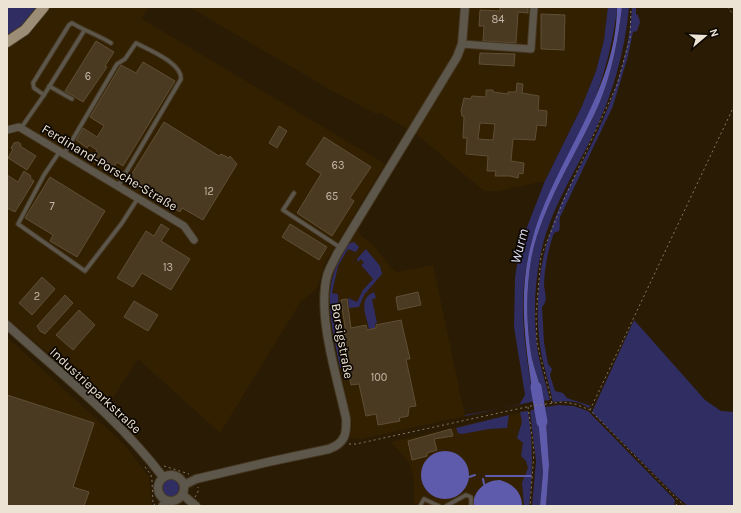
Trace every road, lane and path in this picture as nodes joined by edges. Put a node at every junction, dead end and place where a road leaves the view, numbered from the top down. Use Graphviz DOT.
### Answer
graph roads {
  1 [pos="44,7"];
  2 [pos="465,7"];
  3 [pos="534,7"];
  4 [pos="631,7"];
  5 [pos="727,7"];
  6 [pos="734,15"];
  7 [pos="84,31"];
  8 [pos="7,42"];
  9 [pos="111,43"];
  10 [pos="462,44"];
  11 [pos="50,86"];
  12 [pos="44,94"];
  13 [pos="72,100"];
  14 [pos="734,106"];
  15 [pos="21,128"];
  16 [pos="7,130"];
  17 [pos="62,153"];
  18 [pos="118,186"];
  19 [pos="294,193"];
  20 [pos="138,198"];
  21 [pos="194,240"];
  22 [pos="341,248"];
  23 [pos="7,325"];
  24 [pos="551,403"];
  25 [pos="528,406"];
  26 [pos="590,410"];
  27 [pos="343,441"];
  28 [pos="144,466"];
  29 [pos="163,477"];
  30 [pos="196,480"];
  31 [pos="184,484"];
  32 [pos="183,495"];
  33 [pos="678,500"];
  34 [pos="164,503"];
  35 [pos="194,504"];
  36 [pos="156,506"];
  37 [pos="420,506"];
  38 [pos="439,506"];
  39 [pos="446,506"];
  40 [pos="471,506"];
  41 [pos="530,506"];
  42 [pos="676,506"];
  43 [pos="685,506"];
  1 -- 8 [label="main road"];
  2 -- 10 [label="street, Borsigstraße"];
  3 -- 10 [label="street"];
  4 -- 24 [label="path"];
  5 -- 6 [label="path"];
  7 -- 9 [label="lane"];
  7 -- 11 [label="lane"];
  7 -- 12 [label="lane"];
  10 -- 22 [label="street, Borsigstraße"];
  11 -- 12 [label="lane"];
  11 -- 13 [label="lane"];
  12 -- 15 [label="lane"];
  14 -- 26 [label="path"];
  15 -- 16 [label="street, Ferdinand-Porsche-Straße"];
  15 -- 17 [label="street, Ferdinand-Porsche-Straße"];
  17 -- 18 [label="street, Ferdinand-Porsche-Straße"];
  17 -- 18 [label="lane"];
  17 -- 20 [label="lane"];
  18 -- 20 [label="street, Ferdinand-Porsche-Straße"];
  19 -- 22 [label="lane"];
  20 -- 21 [label="street, Ferdinand-Porsche-Straße"];
  22 -- 27 [label="street, Borsigstraße"];
  23 -- 29 [label="street, Industrieparkstraße"];
  24 -- 25 [label="path"];
  24 -- 26 [label="path"];
  25 -- 27 [label="path"];
  25 -- 41 [label="path"];
  26 -- 33 [label="path"];
  27 -- 30 [label="street"];
  28 -- 36 [label="path"];
  29 -- 31 [label="street"];
  29 -- 34 [label="street"];
  30 -- 31 [label="street"];
  30 -- 35 [label="path"];
  31 -- 32 [label="street"];
  32 -- 34 [label="street"];
  32 -- 35 [label="street"];
  33 -- 42 [label="path"];
  33 -- 43 [label="path"];
  37 -- 38 [label="lane"];
  39 -- 40 [label="lane"];
}
